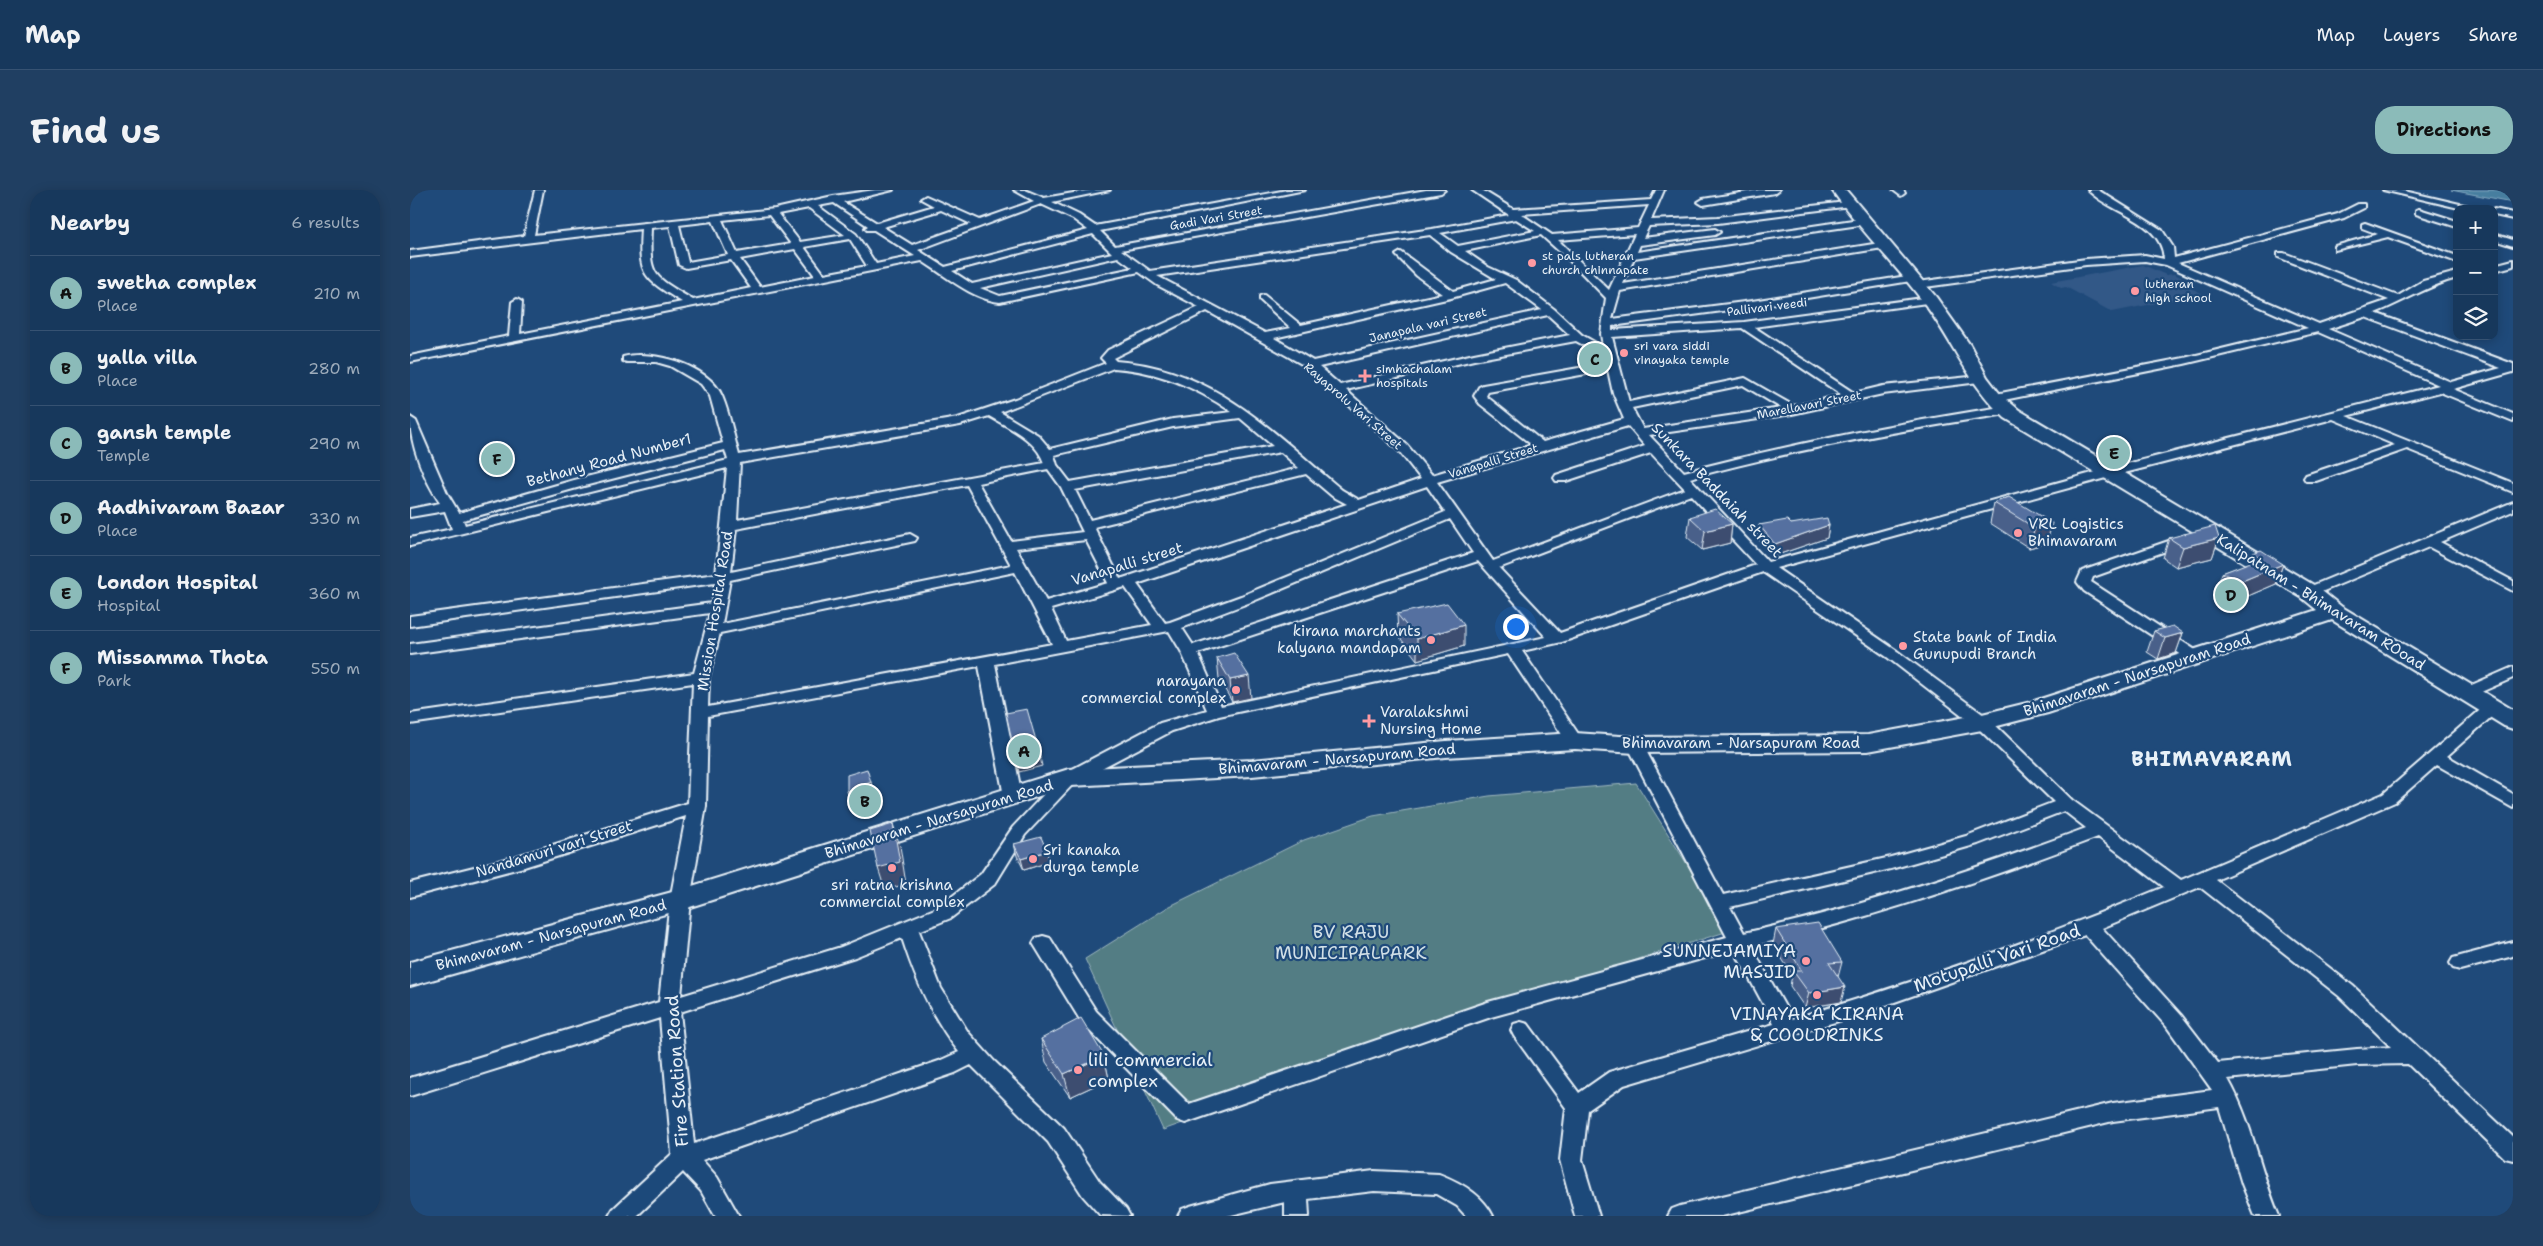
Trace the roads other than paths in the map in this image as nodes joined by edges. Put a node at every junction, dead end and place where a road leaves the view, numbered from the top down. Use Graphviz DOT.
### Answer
graph roads {
  1 [pos="539,190"];
  2 [pos="889,190"];
  3 [pos="1018,190"];
  4 [pos="1106,190"];
  5 [pos="1229,190"];
  6 [pos="1301,190"];
  7 [pos="1441,190"];
  8 [pos="1480,190"];
  9 [pos="1775,190"];
  10 [pos="2092,190"];
  11 [pos="2387,190"];
  12 [pos="1658,196"];
  13 [pos="1345,197"];
  14 [pos="834,199"];
  15 [pos="926,199"];
  16 [pos="1248,200"];
  17 [pos="1039,202"];
  18 [pos="1319,202"];
  19 [pos="1703,202"];
  20 [pos="2458,205"];
  21 [pos="810,206"];
  22 [pos="1854,206"];
  23 [pos="2361,206"];
  24 [pos="940,207"];
  25 [pos="771,212"];
  26 [pos="2419,212"];
  27 [pos="2498,213"];
  28 [pos="1514,214"];
  29 [pos="2513,216"];
  30 [pos="717,218"];
  31 [pos="1276,220"];
  32 [pos="674,223"];
  33 [pos="2453,223"];
  34 [pos="980,224"];
  35 [pos="1765,225"];
  36 [pos="646,226"];
  37 [pos="2365,226"];
  38 [pos="876,227"];
  39 [pos="1094,230"];
  40 [pos="1728,231"];
  41 [pos="1432,232"];
  42 [pos="1641,232"];
  43 [pos="851,234"];
  44 [pos="2389,234"];
  45 [pos="1546,235"];
  46 [pos="528,238"];
  47 [pos="2498,238"];
  48 [pos="2513,243"];
  49 [pos="1886,245"];
  50 [pos="796,246"];
  51 [pos="2338,248"];
  52 [pos="911,249"];
  53 [pos="1454,250"];
  54 [pos="1116,252"];
  55 [pos="410,254"];
  56 [pos="1401,255"];
  57 [pos="2281,255"];
  58 [pos="1630,256"];
  59 [pos="734,257"];
  60 [pos="926,257"];
  61 [pos="2453,258"];
  62 [pos="2513,262"];
  63 [pos="2170,263"];
  64 [pos="2498,267"];
  65 [pos="874,268"];
  66 [pos="945,270"];
  67 [pos="1144,271"];
  68 [pos="2453,276"];
  69 [pos="823,279"];
  70 [pos="1506,279"];
  71 [pos="970,287"];
  72 [pos="1920,288"];
  73 [pos="758,291"];
  74 [pos="1614,293"];
  75 [pos="1451,295"];
  76 [pos="1264,298"];
  77 [pos="2399,300"];
  78 [pos="517,302"];
  79 [pos="692,304"];
  80 [pos="1207,307"];
  81 [pos="1550,311"];
  82 [pos="2365,313"];
  83 [pos="1744,325"];
  84 [pos="1300,329"];
  85 [pos="1606,329"];
  86 [pos="2316,329"];
  87 [pos="1264,337"];
  88 [pos="1578,337"];
  89 [pos="514,339"];
  90 [pos="410,359"];
  91 [pos="627,359"];
  92 [pos="1611,360"];
  93 [pos="1113,364"];
  94 [pos="1311,365"];
  95 [pos="2513,368"];
  96 [pos="1979,379"];
  97 [pos="2446,387"];
  98 [pos="1337,389"];
  99 [pos="1853,397"];
  100 [pos="2001,404"];
  101 [pos="1625,406"];
  102 [pos="1792,410"];
  103 [pos="992,412"];
  104 [pos="1243,414"];
  105 [pos="2333,415"];
  106 [pos="2513,418"];
  107 [pos="410,421"];
  108 [pos="1631,421"];
  109 [pos="1640,433"];
  110 [pos="414,439"];
  111 [pos="2407,445"];
  112 [pos="1541,446"];
  113 [pos="1283,448"];
  114 [pos="1653,448"];
  115 [pos="733,456"];
  116 [pos="1049,459"];
  117 [pos="1309,468"];
  118 [pos="2108,473"];
  119 [pos="1680,476"];
  120 [pos="1561,478"];
  121 [pos="2311,478"];
  122 [pos="971,481"];
  123 [pos="1429,483"];
  124 [pos="1067,487"];
  125 [pos="2513,488"];
  126 [pos="1693,490"];
  127 [pos="1356,504"];
  128 [pos="448,506"];
  129 [pos="2513,506"];
  130 [pos="410,514"];
  131 [pos="1454,514"];
  132 [pos="457,524"];
  133 [pos="729,526"];
  134 [pos="1089,530"];
  135 [pos="2207,532"];
  136 [pos="910,538"];
  137 [pos="2429,541"];
  138 [pos="410,542"];
  139 [pos="1009,545"];
  140 [pos="1485,561"];
  141 [pos="1021,567"];
  142 [pos="1765,567"];
  143 [pos="723,577"];
  144 [pos="1122,583"];
  145 [pos="2513,587"];
  146 [pos="2309,592"];
  147 [pos="1042,606"];
  148 [pos="718,607"];
  149 [pos="2334,612"];
  150 [pos="410,621"];
  151 [pos="1167,627"];
  152 [pos="714,630"];
  153 [pos="1557,639"];
  154 [pos="1061,646"];
  155 [pos="410,649"];
  156 [pos="1189,650"];
  157 [pos="1513,650"];
  158 [pos="2194,656"];
  159 [pos="986,660"];
  160 [pos="2513,672"];
  161 [pos="701,677"];
  162 [pos="2466,693"];
  163 [pos="2492,708"];
  164 [pos="1216,712"];
  165 [pos="700,713"];
  166 [pos="410,719"];
  167 [pos="2513,720"];
  168 [pos="1982,722"];
  169 [pos="1575,741"];
  170 [pos="1634,745"];
  171 [pos="2436,757"];
  172 [pos="1069,778"];
  173 [pos="1013,796"];
  174 [pos="2513,802"];
  175 [pos="2066,804"];
  176 [pos="696,806"];
  177 [pos="2100,830"];
  178 [pos="2202,879"];
  179 [pos="2179,889"];
  180 [pos="410,890"];
  181 [pos="680,900"];
  182 [pos="1719,903"];
  183 [pos="2089,926"];
  184 [pos="908,928"];
  185 [pos="1740,941"];
  186 [pos="1043,943"];
  187 [pos="2513,949"];
  188 [pos="2460,963"];
  189 [pos="410,974"];
  190 [pos="669,1009"];
  191 [pos="1787,1029"];
  192 [pos="1521,1030"];
  193 [pos="974,1054"];
  194 [pos="2412,1055"];
  195 [pos="2213,1072"];
  196 [pos="410,1087"];
  197 [pos="2227,1097"];
  198 [pos="1577,1106"];
  199 [pos="2513,1151"];
  200 [pos="684,1157"];
  201 [pos="1296,1190"];
  202 [pos="621,1216"];
  203 [pos="727,1216"];
  204 [pos="1118,1216"];
  205 [pos="1190,1216"];
  206 [pos="1297,1216"];
  207 [pos="1481,1216"];
  208 [pos="1587,1216"];
  209 [pos="1680,1216"];
  210 [pos="2267,1216"];
  1 -- 46 [label="street"];
  2 -- 14 [label="street"];
  3 -- 17 [label="street, Rayaprolu Vari Street"];
  4 -- 17 [label="street"];
  5 -- 16 [label="street"];
  6 -- 16 [label="street"];
  7 -- 31 [label="street, Gadi Vari Street"];
  8 -- 28 [label="street"];
  9 -- 19 [label="street"];
  10 -- 63 [label="street"];
  11 -- 20 [label="street"];
  12 -- 28 [label="street"];
  12 -- 42 [label="street, Sunkara Baddaiah street"];
  13 -- 18 [label="street"];
  14 -- 21 [label="street"];
  14 -- 38 [label="street"];
  15 -- 24 [label="street"];
  16 -- 31 [label="street"];
  16 -- 39 [label="street"];
  17 -- 34 [label="street"];
  17 -- 39 [label="street, Rayaprolu Vari Street"];
  21 -- 25 [label="street"];
  21 -- 43 [label="street"];
  22 -- 35 [label="street"];
  22 -- 42 [label="street"];
  22 -- 49 [label="main road, Kalipatnam - Bhimavaram ROoad"];
  22 -- 58 [label="street"];
  23 -- 63 [label="street"];
  24 -- 34 [label="street"];
  24 -- 38 [label="street"];
  25 -- 30 [label="street"];
  25 -- 50 [label="street"];
  26 -- 33 [label="street"];
  27 -- 29 [label="street"];
  28 -- 41 [label="street"];
  28 -- 45 [label="street"];
  30 -- 32 [label="street"];
  30 -- 59 [label="street"];
  31 -- 54 [label="street, Gadi Vari Street"];
  32 -- 36 [label="street"];
  32 -- 59 [label="street"];
  34 -- 52 [label="street"];
  36 -- 46 [label="street"];
  36 -- 79 [label="street"];
  37 -- 44 [label="street"];
  38 -- 43 [label="street"];
  38 -- 52 [label="street"];
  39 -- 54 [label="street, Rayaprolu Vari Street"];
  39 -- 66 [label="street"];
  40 -- 42 [label="street"];
  41 -- 53 [label="street"];
  41 -- 67 [label="street"];
  42 -- 45 [label="street"];
  42 -- 58 [label="street, Sunkara Baddaiah street"];
  43 -- 50 [label="street"];
  43 -- 65 [label="street"];
  44 -- 51 [label="street"];
  44 -- 61 [label="street"];
  45 -- 53 [label="street"];
  45 -- 74 [label="street"];
  46 -- 55 [label="street"];
  47 -- 48 [label="street"];
  49 -- 72 [label="main road, Kalipatnam - Bhimavaram ROoad"];
  49 -- 74 [label="street"];
  50 -- 59 [label="street"];
  50 -- 69 [label="street"];
  52 -- 60 [label="street"];
  53 -- 70 [label="street"];
  54 -- 67 [label="street, Rayaprolu Vari Street"];
  54 -- 71 [label="street, Gadi Vari Street"];
  56 -- 75 [label="street"];
  57 -- 77 [label="street"];
  58 -- 74 [label="street, Sunkara Baddaiah street"];
  59 -- 73 [label="street"];
  60 -- 65 [label="street"];
  60 -- 66 [label="street"];
  62 -- 64 [label="street"];
  63 -- 72 [label="street"];
  63 -- 86 [label="street"];
  65 -- 69 [label="street"];
  66 -- 71 [label="street"];
  67 -- 71 [label="street"];
  67 -- 80 [label="street, Rayaprolu Vari Street"];
  68 -- 77 [label="street"];
  69 -- 73 [label="street"];
  70 -- 75 [label="street"];
  70 -- 81 [label="street"];
  72 -- 83 [label="street, Pallivari veedi"];
  72 -- 85 [label="street"];
  72 -- 96 [label="main road, Kalipatnam - Bhimavaram ROoad"];
  73 -- 79 [label="street"];
  74 -- 85 [label="street, Sunkara Baddaiah street"];
  75 -- 84 [label="street"];
  76 -- 84 [label="street"];
  77 -- 82 [label="street"];
  78 -- 89 [label="street"];
  79 -- 89 [label="street"];
  80 -- 87 [label="street, Rayaprolu Vari Street"];
  80 -- 93 [label="street"];
  81 -- 88 [label="street"];
  81 -- 94 [label="street, Janapala vari Street"];
  82 -- 86 [label="street"];
  82 -- 95 [label="street"];
  83 -- 85 [label="street, Pallivari veedi"];
  83 -- 99 [label="street"];
  84 -- 87 [label="street"];
  85 -- 92 [label="street, Sunkara Baddaiah street"];
  86 -- 97 [label="street"];
  86 -- 100 [label="street"];
  87 -- 94 [label="street, Rayaprolu Vari Street"];
  88 -- 92 [label="street"];
  88 -- 98 [label="street"];
  89 -- 90 [label="street"];
  91 -- 115 [label="street, Mission Hospital Road"];
  92 -- 101 [label="street, Sunkara Baddaiah street"];
  92 -- 112 [label="street"];
  93 -- 103 [label="street"];
  93 -- 104 [label="street"];
  94 -- 98 [label="street, Rayaprolu Vari Street"];
  95 -- 97 [label="street"];
  96 -- 99 [label="street, Marellavari Street"];
  96 -- 100 [label="main road, Kalipatnam - Bhimavaram ROoad"];
  97 -- 105 [label="street"];
  97 -- 106 [label="street"];
  98 -- 123 [label="street, Rayaprolu Vari Street"];
  99 -- 102 [label="street, Marellavari Street"];
  100 -- 118 [label="main road, Kalipatnam - Bhimavaram ROoad"];
  100 -- 119 [label="street"];
  101 -- 102 [label="street"];
  101 -- 108 [label="street, Sunkara Baddaiah street"];
  102 -- 109 [label="street, Marellavari Street"];
  103 -- 115 [label="street"];
  103 -- 116 [label="street"];
  104 -- 113 [label="street"];
  104 -- 116 [label="street"];
  105 -- 111 [label="street"];
  105 -- 118 [label="street"];
  107 -- 110 [label="street"];
  108 -- 109 [label="street, Sunkara Baddaiah street"];
  108 -- 112 [label="street, Vanapalli Street"];
  109 -- 114 [label="street, Sunkara Baddaiah street"];
  110 -- 128 [label="street"];
  111 -- 121 [label="street"];
  111 -- 125 [label="street"];
  112 -- 123 [label="street, Vanapalli Street"];
  113 -- 117 [label="street"];
  113 -- 124 [label="street"];
  114 -- 119 [label="street, Sunkara Baddaiah street"];
  114 -- 120 [label="street"];
  115 -- 132 [label="street"];
  115 -- 132 [label="street, Bethany Road Number1"];
  115 -- 133 [label="street, Mission Hospital Road"];
  116 -- 122 [label="street"];
  116 -- 124 [label="street"];
  117 -- 127 [label="street"];
  117 -- 134 [label="street"];
  118 -- 135 [label="main road, Kalipatnam - Bhimavaram ROoad"];
  118 -- 142 [label="street"];
  119 -- 126 [label="street, Sunkara Baddaiah street"];
  122 -- 133 [label="street"];
  122 -- 139 [label="street"];
  123 -- 127 [label="street, Vanapalli Street"];
  123 -- 131 [label="street, Rayaprolu Vari Street"];
  124 -- 134 [label="street"];
  126 -- 140 [label="street"];
  126 -- 142 [label="street, Sunkara Baddaiah street"];
  127 -- 144 [label="street, Vanapalli street"];
  128 -- 130 [label="street"];
  128 -- 132 [label="street"];
  129 -- 137 [label="street"];
  131 -- 140 [label="street, Rayaprolu Vari Street"];
  131 -- 151 [label="street"];
  132 -- 138 [label="street"];
  133 -- 143 [label="street, Mission Hospital Road"];
  134 -- 139 [label="street"];
  134 -- 144 [label="street"];
  135 -- 146 [label="main road, Kalipatnam - Bhimavaram ROoad"];
  135 -- 158 [label="street"];
  136 -- 143 [label="street"];
  137 -- 145 [label="street"];
  137 -- 146 [label="street"];
  139 -- 141 [label="street"];
  140 -- 153 [label="street, Rayaprolu Vari Street"];
  140 -- 156 [label="street"];
  141 -- 147 [label="street"];
  141 -- 152 [label="street"];
  142 -- 153 [label="street"];
  142 -- 168 [label="street, Sunkara Baddaiah street"];
  143 -- 148 [label="street, Mission Hospital Road"];
  143 -- 150 [label="street"];
  144 -- 147 [label="street, Vanapalli street"];
  144 -- 151 [label="street"];
  146 -- 149 [label="main road, Kalipatnam - Bhimavaram ROoad"];
  147 -- 154 [label="street"];
  148 -- 152 [label="street, Mission Hospital Road"];
  148 -- 155 [label="street"];
  149 -- 158 [label="main road, Bhimavaram - Narsapuram Road"];
  149 -- 162 [label="main road, Kalipatnam - Bhimavaram ROoad"];
  151 -- 154 [label="street"];
  151 -- 156 [label="street"];
  152 -- 161 [label="street, Mission Hospital Road"];
  153 -- 157 [label="street"];
  154 -- 159 [label="street"];
  156 -- 164 [label="street"];
  157 -- 164 [label="street"];
  157 -- 169 [label="street"];
  158 -- 168 [label="main road, Bhimavaram - Narsapuram Road"];
  159 -- 165 [label="street"];
  159 -- 173 [label="street"];
  160 -- 162 [label="street"];
  161 -- 165 [label="street, Mission Hospital Road"];
  161 -- 166 [label="street"];
  162 -- 163 [label="main road, Kalipatnam - Bhimavaram ROoad"];
  163 -- 167 [label="main road, Kalipatnam - Bhimavaram ROoad"];
  163 -- 171 [label="street, Motupalli Vari Road"];
  164 -- 172 [label="street"];
  165 -- 176 [label="street, Mission Hospital Road"];
  168 -- 170 [label="main road, Bhimavaram - Narsapuram Road"];
  168 -- 175 [label="street, Sunkara Baddaiah street"];
  169 -- 170 [label="main road, Bhimavaram - Narsapuram Road"];
  169 -- 172 [label="main road, Bhimavaram - Narsapuram Road"];
  170 -- 182 [label="street"];
  171 -- 174 [label="street"];
  171 -- 178 [label="street, Motupalli Vari Road"];
  172 -- 173 [label="main road, Bhimavaram - Narsapuram Road"];
  172 -- 184 [label="street"];
  173 -- 181 [label="main road, Bhimavaram - Narsapuram Road"];
  175 -- 177 [label="street, Sunkara Baddaiah street"];
  175 -- 182 [label="street"];
  176 -- 180 [label="street, Nandamuri vari Street"];
  176 -- 181 [label="street, Mission Hospital Road"];
  177 -- 179 [label="street, Sunkara Baddaiah street"];
  177 -- 185 [label="street"];
  178 -- 179 [label="street, Motupalli Vari Road"];
  178 -- 194 [label="street"];
  179 -- 183 [label="street, Motupalli Vari Road"];
  181 -- 189 [label="main road, Bhimavaram - Narsapuram Road"];
  181 -- 190 [label="street, Fire Station Road"];
  182 -- 185 [label="street"];
  183 -- 191 [label="street, Motupalli Vari Road"];
  183 -- 195 [label="street"];
  184 -- 190 [label="street"];
  184 -- 193 [label="street"];
  185 -- 186 [label="street"];
  185 -- 191 [label="street"];
  187 -- 188 [label="street"];
  190 -- 196 [label="street"];
  190 -- 200 [label="street, Fire Station Road"];
  191 -- 198 [label="street, Motupalli Vari Road"];
  192 -- 198 [label="street"];
  193 -- 200 [label="street"];
  193 -- 204 [label="street"];
  194 -- 195 [label="street"];
  194 -- 199 [label="street"];
  195 -- 197 [label="street"];
  197 -- 209 [label="street"];
  197 -- 210 [label="street"];
  198 -- 208 [label="street"];
  200 -- 202 [label="street, Fire Station Road"];
  200 -- 203 [label="street"];
  201 -- 205 [label="street"];
  201 -- 206 [label="street"];
  201 -- 207 [label="street"];
}
